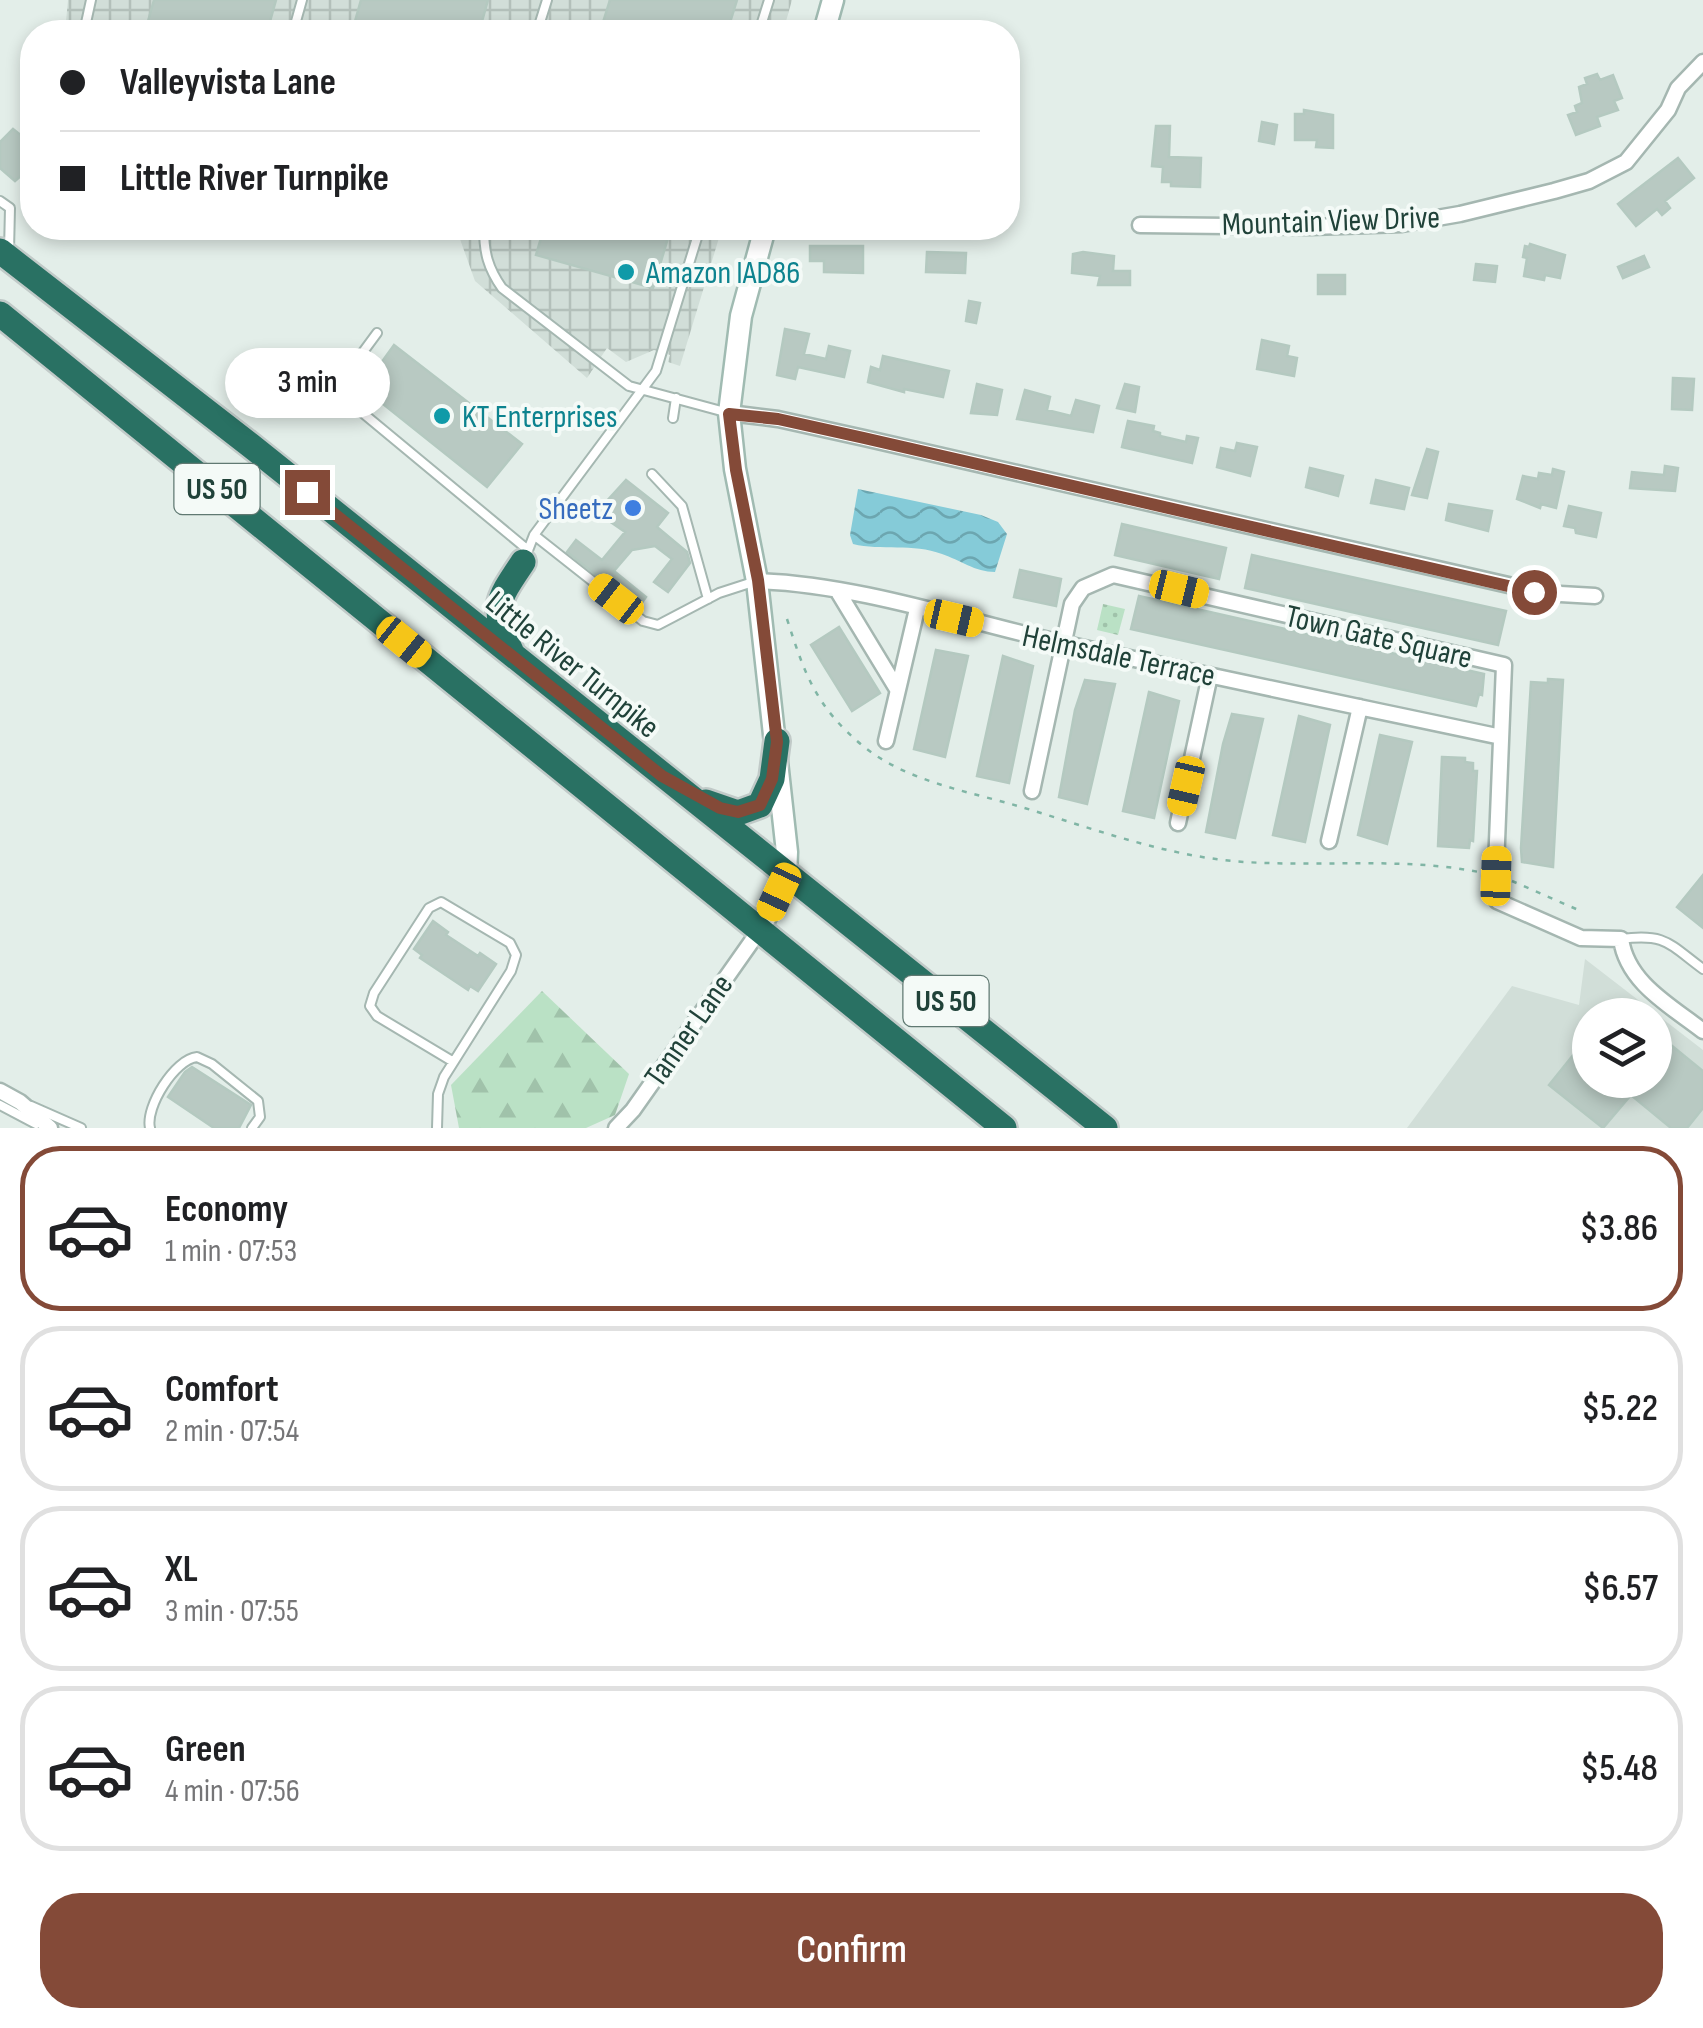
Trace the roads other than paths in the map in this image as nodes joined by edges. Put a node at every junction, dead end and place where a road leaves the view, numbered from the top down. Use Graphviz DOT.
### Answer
graph roads {
  1 [pos="1703,62"];
  2 [pos="0,201"];
  3 [pos="1140,225"];
  4 [pos="484,240"];
  5 [pos="696,240"];
  6 [pos="761,240"];
  7 [pos="4,254"];
  8 [pos="0,314"];
  9 [pos="377,333"];
  10 [pos="642,391"];
  11 [pos="676,398"];
  12 [pos="729,414"];
  13 [pos="673,418"];
  14 [pos="652,474"];
  15 [pos="534,535"];
  16 [pos="526,556"];
  17 [pos="758,580"];
  18 [pos="836,590"];
  19 [pos="1595,596"];
  20 [pos="708,599"];
  21 [pos="917,609"];
  22 [pos="1063,643"];
  23 [pos="514,658"];
  24 [pos="1210,675"];
  25 [pos="897,689"];
  26 [pos="1360,706"];
  27 [pos="1501,737"];
  28 [pos="886,740"];
  29 [pos="777,742"];
  30 [pos="662,776"];
  31 [pos="1032,791"];
  32 [pos="1178,823"];
  33 [pos="1329,841"];
  34 [pos="786,875"];
  35 [pos="759,931"];
  36 [pos="1621,939"];
  37 [pos="1703,969"];
  38 [pos="1703,1031"];
  39 [pos="452,1061"];
  40 [pos="0,1092"];
  41 [pos="20,1102"];
  42 [pos="0,1106"];
  43 [pos="47,1128"];
  44 [pos="81,1128"];
  45 [pos="150,1128"];
  46 [pos="252,1128"];
  47 [pos="438,1128"];
  48 [pos="616,1128"];
  49 [pos="1004,1128"];
  50 [pos="1105,1128"];
  1 -- 3 [label="street, Mountain View Drive"];
  2 -- 7 [label="lane"];
  4 -- 10 [label="lane"];
  5 -- 10 [label="lane"];
  6 -- 12 [label="street"];
  7 -- 23 [label="highway, Little River Turnpike / US 50"];
  8 -- 35 [label="highway, US 50"];
  9 -- 16 [label="lane"];
  10 -- 11 [label="lane"];
  10 -- 15 [label="lane"];
  11 -- 12 [label="lane"];
  11 -- 13 [label="lane"];
  12 -- 17 [label="street"];
  12 -- 19 [label="street"];
  14 -- 20 [label="lane"];
  15 -- 16 [label="lane"];
  15 -- 20 [label="lane"];
  16 -- 23 [label="highway"];
  17 -- 18 [label="street, Helmsdale Terrace"];
  17 -- 20 [label="lane"];
  17 -- 29 [label="street"];
  18 -- 21 [label="street, Helmsdale Terrace"];
  18 -- 25 [label="street"];
  21 -- 22 [label="street, Helmsdale Terrace"];
  21 -- 25 [label="street"];
  22 -- 24 [label="street, Helmsdale Terrace"];
  22 -- 27 [label="street, Town Gate Square"];
  22 -- 31 [label="street"];
  23 -- 30 [label="highway, Little River Turnpike / US 50"];
  24 -- 26 [label="street, Helmsdale Terrace"];
  24 -- 32 [label="street"];
  25 -- 28 [label="street"];
  26 -- 27 [label="street, Helmsdale Terrace"];
  26 -- 33 [label="street"];
  27 -- 36 [label="street, Town Gate Square"];
  29 -- 30 [label="highway"];
  29 -- 34 [label="street"];
  30 -- 34 [label="highway, Little River Turnpike / US 50"];
  34 -- 35 [label="street"];
  34 -- 50 [label="highway, Little River Turnpike / US 50"];
  35 -- 48 [label="street, Tanner Lane"];
  35 -- 49 [label="highway, US 50"];
  36 -- 37 [label="lane"];
  36 -- 38 [label="street"];
  39 -- 39 [label="lane"];
  39 -- 47 [label="lane"];
  40 -- 41 [label="street"];
  41 -- 43 [label="street"];
  41 -- 44 [label="lane"];
  42 -- 43 [label="lane"];
  45 -- 46 [label="lane"];
}
